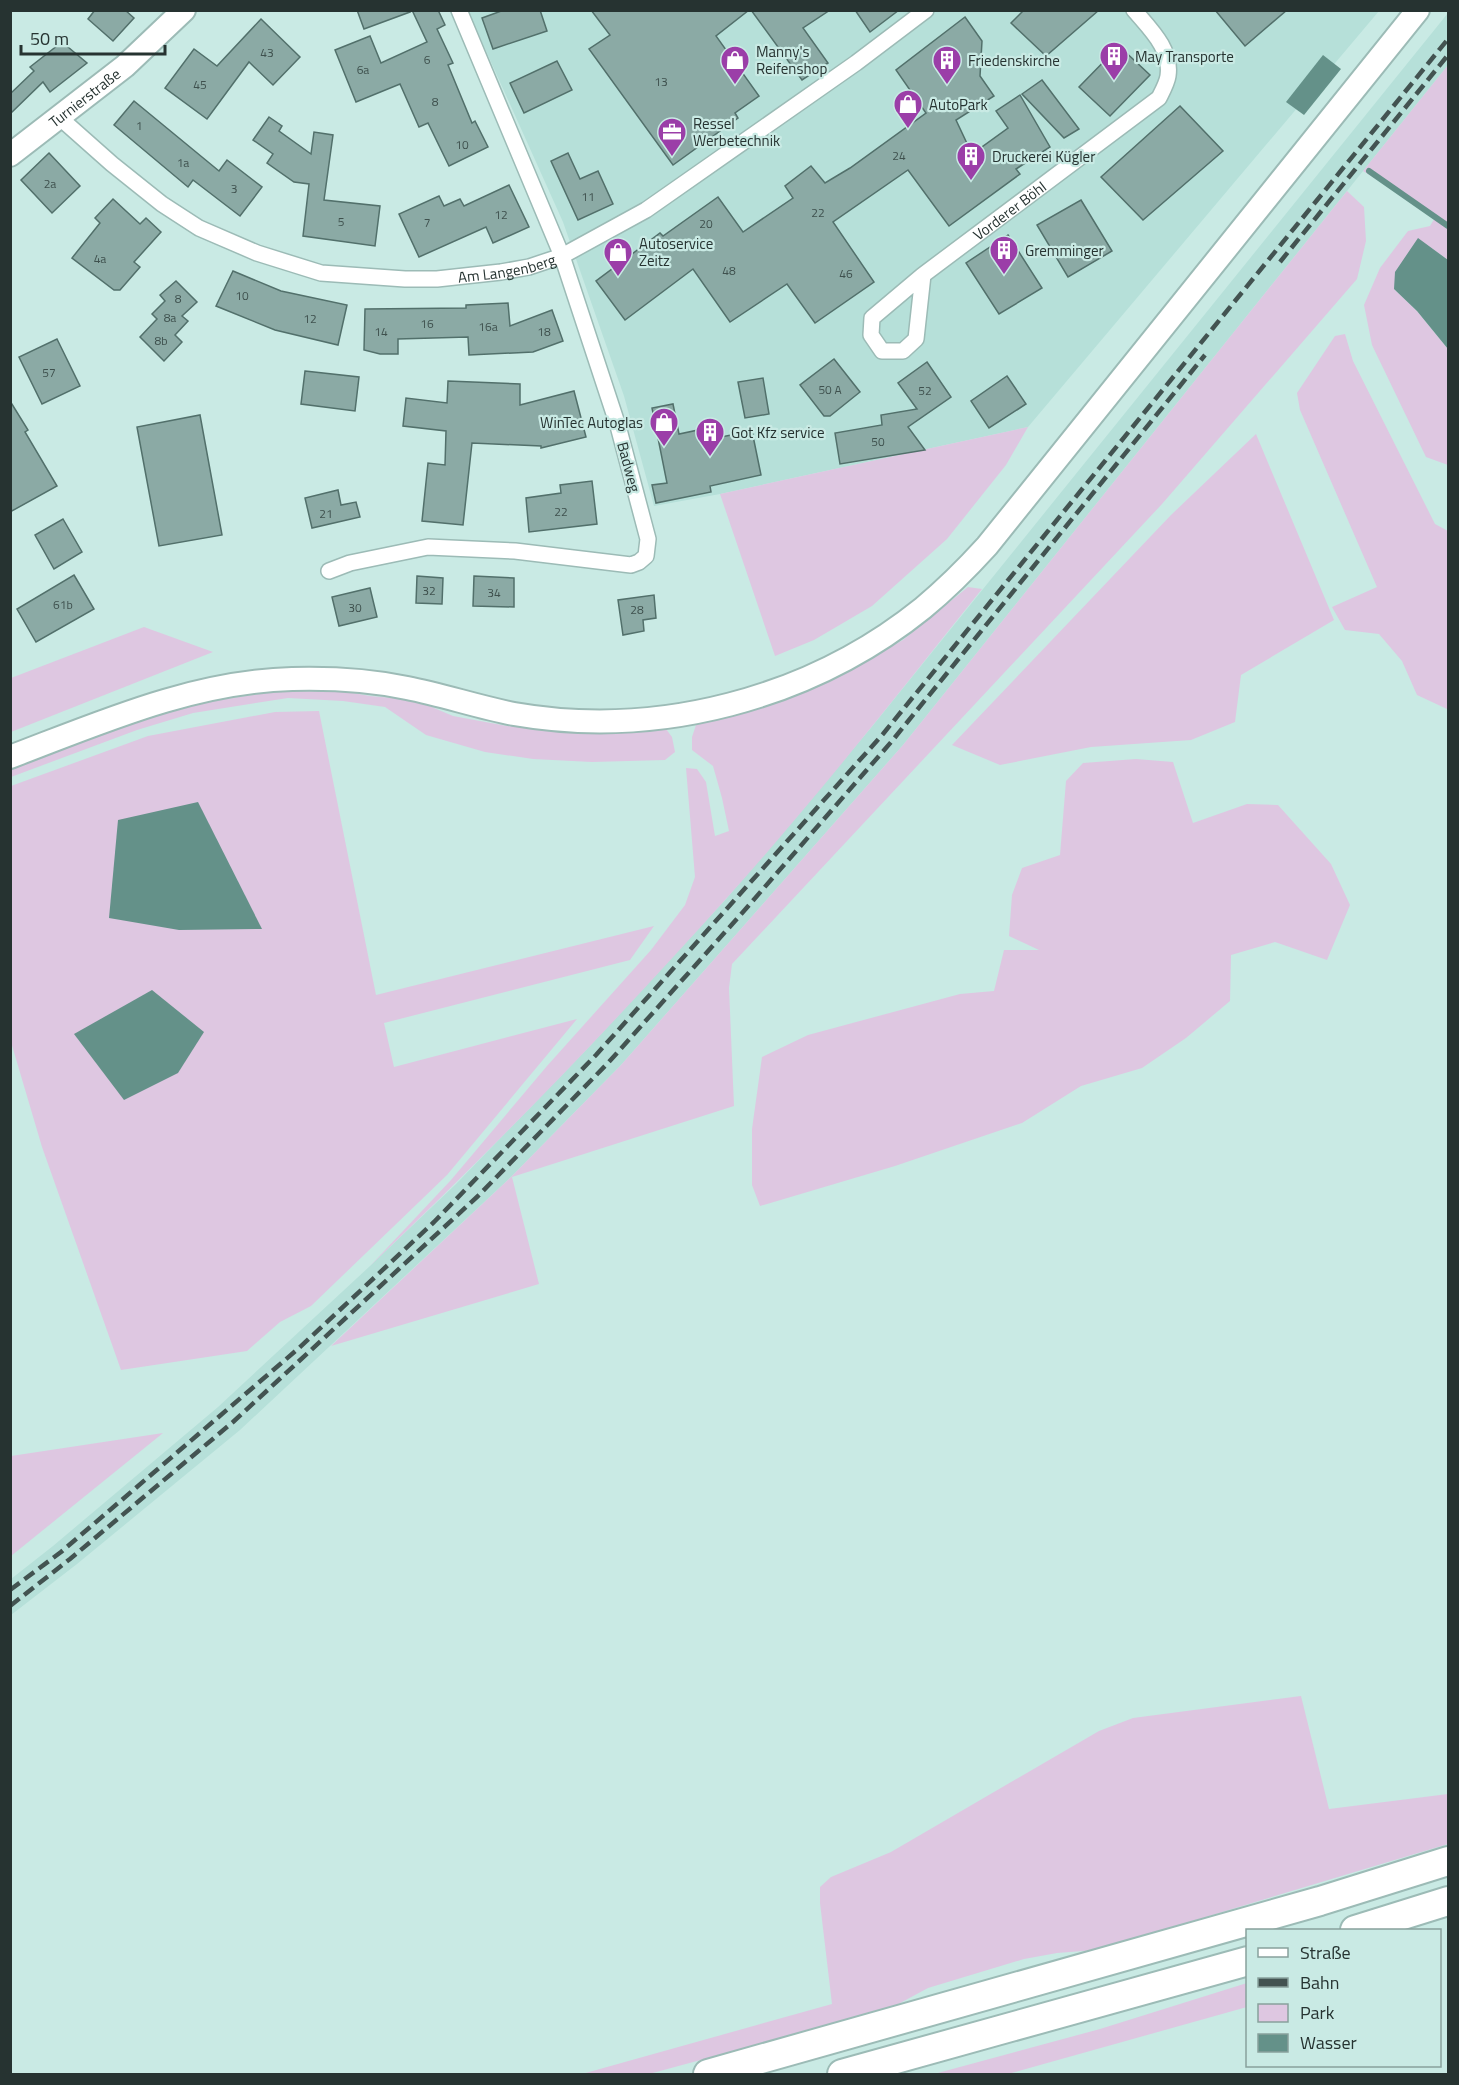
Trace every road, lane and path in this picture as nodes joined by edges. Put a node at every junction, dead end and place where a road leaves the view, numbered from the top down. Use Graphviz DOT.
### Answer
graph roads {
  1 [pos="184,10"];
  2 [pos="459,10"];
  3 [pos="926,10"];
  4 [pos="1134,10"];
  5 [pos="1419,10"];
  6 [pos="59,117"];
  7 [pos="10,156"];
  8 [pos="562,256"];
  9 [pos="923,275"];
  10 [pos="329,571"];
  11 [pos="10,757"];
  12 [pos="1449,1861"];
  13 [pos="1449,1901"];
  14 [pos="1358,1929"];
  15 [pos="1246,1962"];
  16 [pos="708,2074"];
  17 [pos="842,2074"];
  1 -- 6 [label="main road, Turnierstraße"];
  2 -- 8 [label="street, Badweg"];
  3 -- 8 [label="street, Am Langenberg"];
  4 -- 9 [label="street, Vorderer Böhl"];
  5 -- 11 [label="main road"];
  6 -- 7 [label="main road, Turnierstraße"];
  6 -- 8 [label="street, Am Langenberg"];
  8 -- 10 [label="street, Badweg"];
  9 -- 9 [label="street, Vorderer Böhl"];
  12 -- 16 [label="highway"];
  13 -- 14 [label="highway"];
  15 -- 17 [label="highway"];
}
